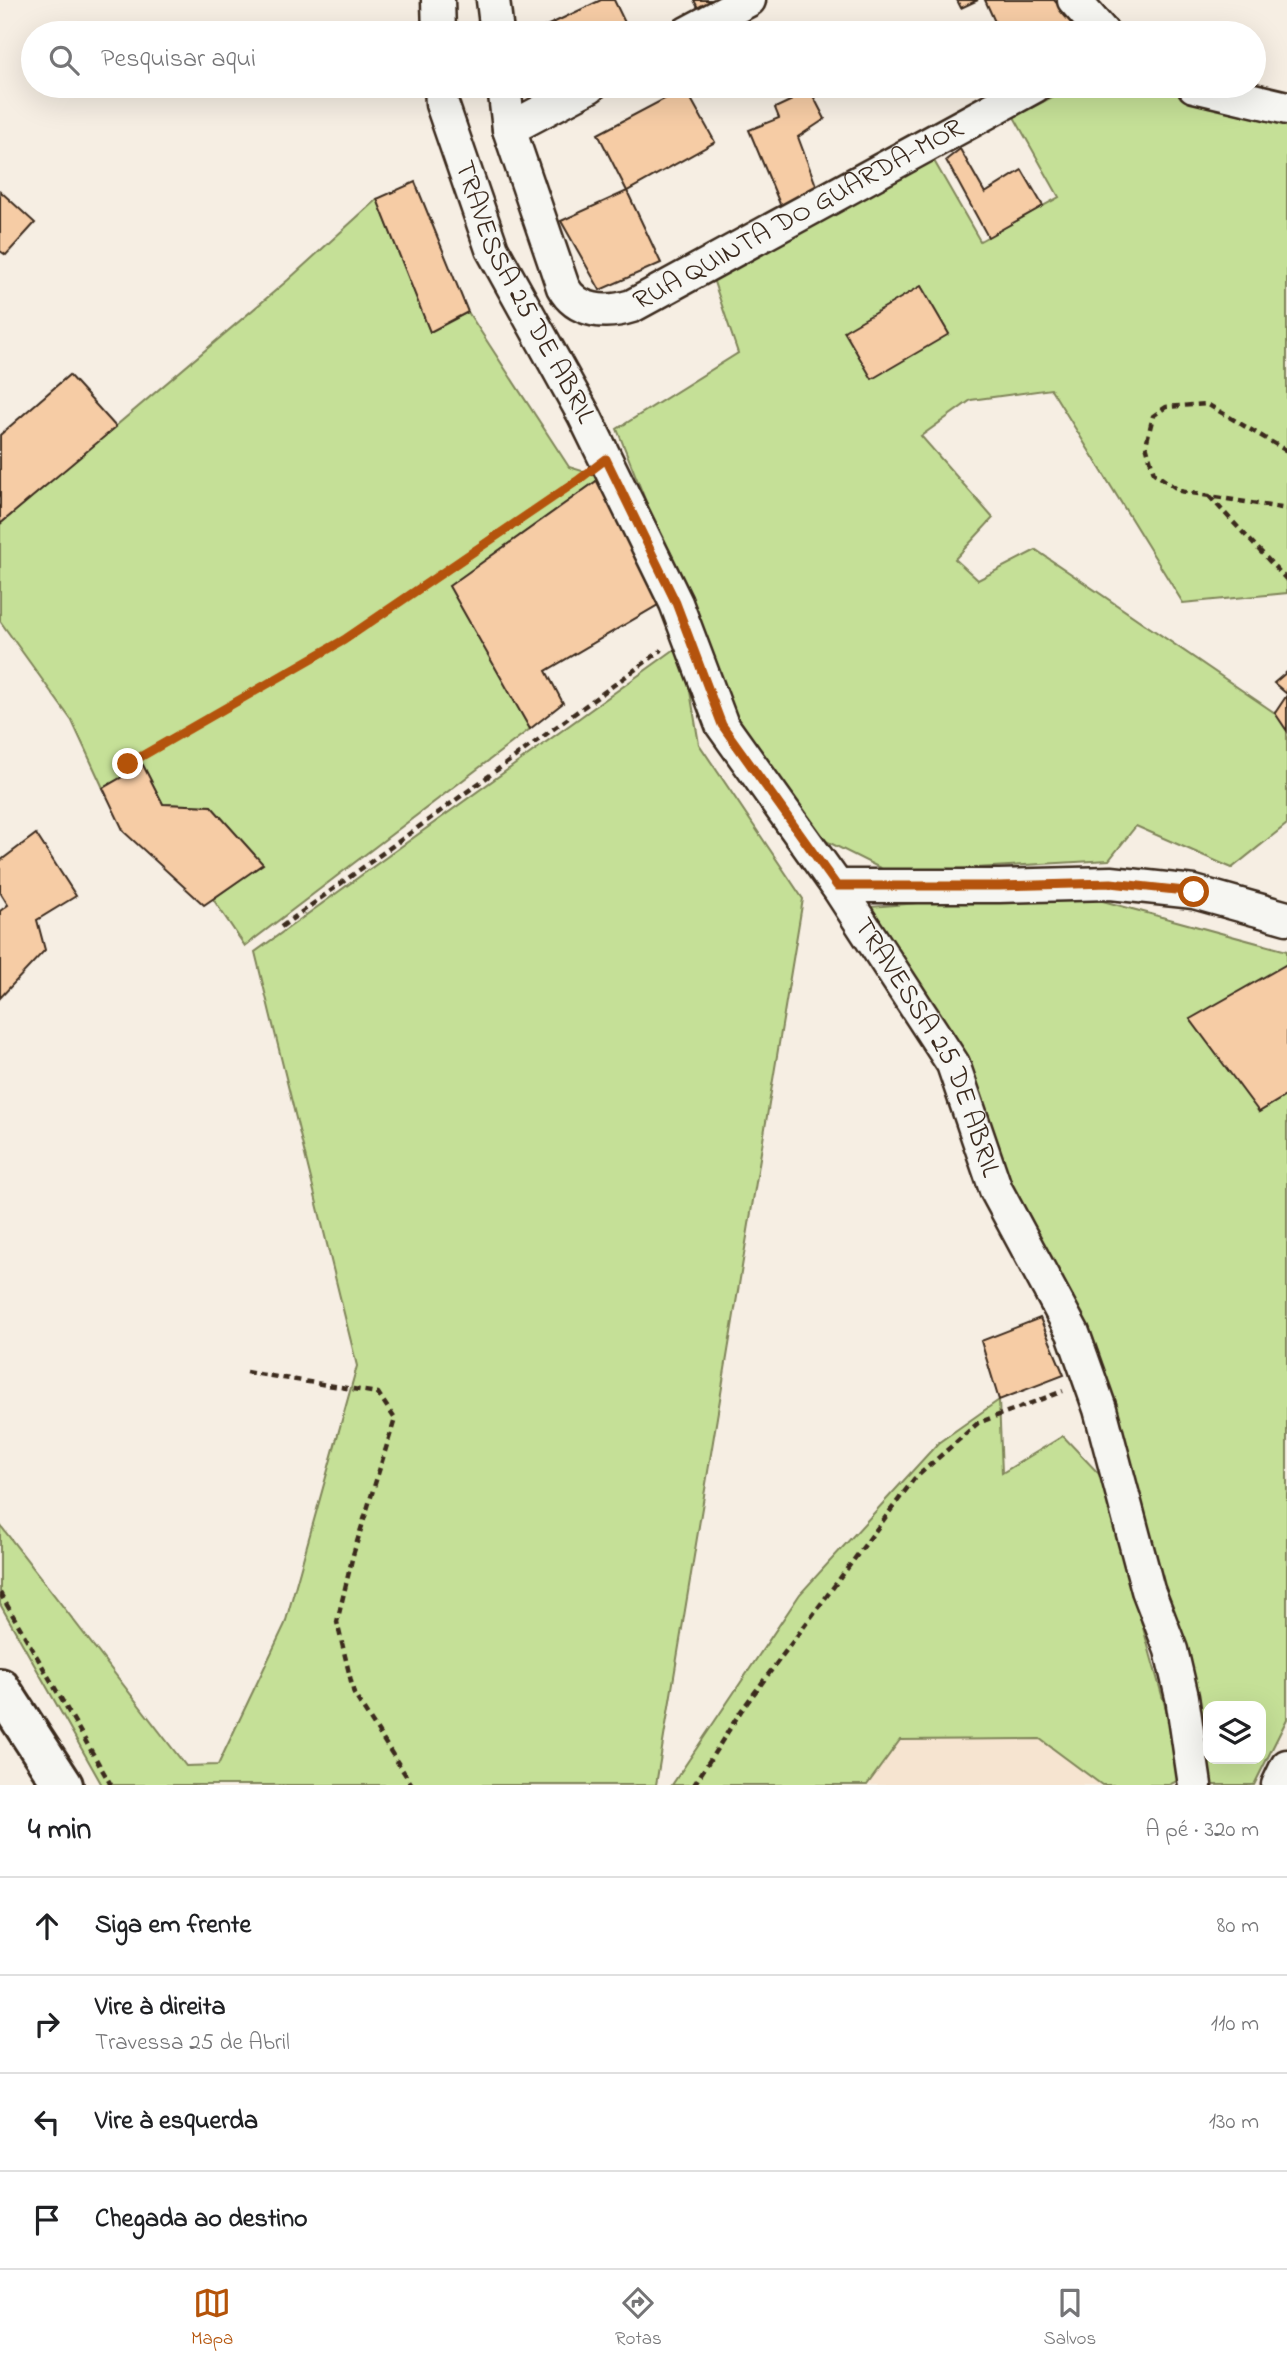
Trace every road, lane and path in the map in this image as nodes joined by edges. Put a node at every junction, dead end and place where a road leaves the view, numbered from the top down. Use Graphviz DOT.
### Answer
graph roads {
  1 [pos="438,0"];
  2 [pos="493,0"];
  3 [pos="749,0"];
  4 [pos="1074,0"];
  5 [pos="439,21"];
  6 [pos="496,21"];
  7 [pos="710,21"];
  8 [pos="1092,21"];
  9 [pos="442,98"];
  10 [pos="505,98"];
  11 [pos="568,98"];
  12 [pos="1013,98"];
  13 [pos="1245,98"];
  14 [pos="1287,108"];
  15 [pos="509,130"];
  16 [pos="1287,451"];
  17 [pos="606,459"];
  18 [pos="1208,496"];
  19 [pos="1287,509"];
  20 [pos="1287,580"];
  21 [pos="687,632"];
  22 [pos="128,764"];
  23 [pos="837,886"];
  24 [pos="1287,918"];
  25 [pos="281,927"];
  26 [pos="246,1372"];
  27 [pos="1090,1381"];
  28 [pos="0,1593"];
  29 [pos="0,1689"];
  30 [pos="1287,1766"];
  31 [pos="48,1785"];
  32 [pos="63,1785"];
  33 [pos="111,1785"];
  34 [pos="412,1785"];
  35 [pos="694,1785"];
  36 [pos="1195,1785"];
  37 [pos="1278,1785"];
  1 -- 5 [label="street"];
  2 -- 6 [label="street"];
  3 -- 7 [label="street"];
  4 -- 8 [label="street"];
  9 -- 17 [label="street, TRAVESSA 25 DE ABRIL"];
  10 -- 15 [label="street"];
  11 -- 15 [label="street"];
  12 -- 15 [label="street, RUA QUINTA DO GUARDA-MOR"];
  13 -- 14 [label="street"];
  16 -- 18 [label="path"];
  17 -- 21 [label="street, TRAVESSA 25 DE ABRIL"];
  17 -- 22 [label="path"];
  18 -- 19 [label="path"];
  18 -- 20 [label="path"];
  21 -- 23 [label="street, TRAVESSA 25 DE ABRIL"];
  21 -- 25 [label="path"];
  23 -- 24 [label="street"];
  23 -- 27 [label="street, TRAVESSA 25 DE ABRIL"];
  26 -- 34 [label="path"];
  27 -- 35 [label="path"];
  27 -- 36 [label="street, TRAVESSA 25 DE ABRIL"];
  28 -- 33 [label="path"];
  29 -- 31 [label="highway"];
  29 -- 32 [label="highway"];
  30 -- 37 [label="street"];
}
